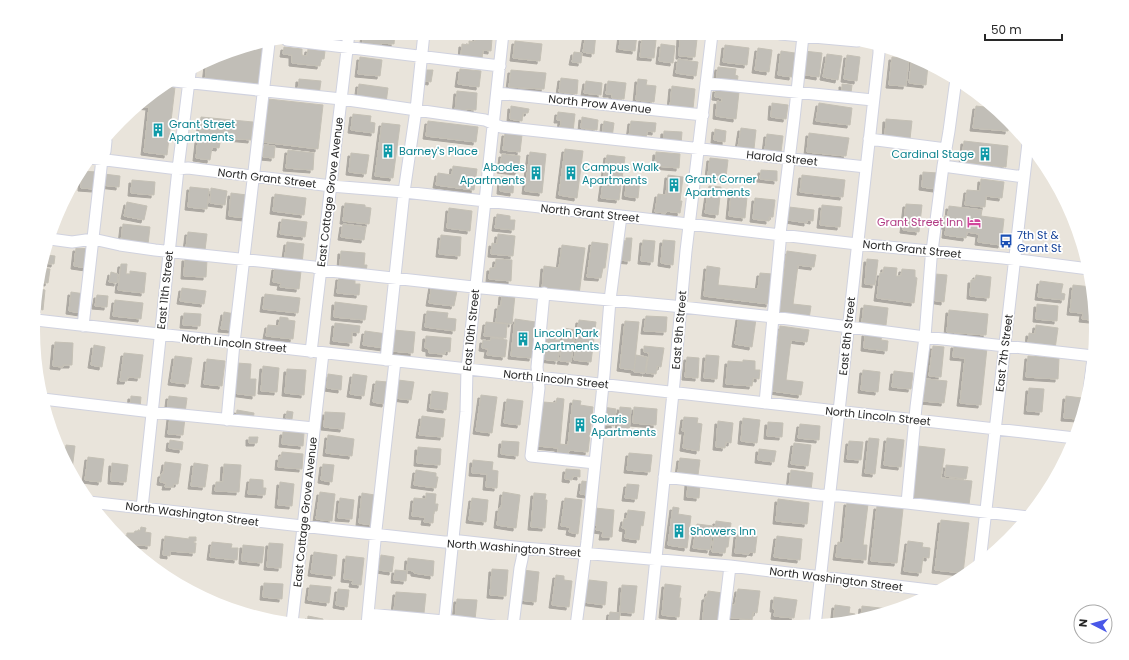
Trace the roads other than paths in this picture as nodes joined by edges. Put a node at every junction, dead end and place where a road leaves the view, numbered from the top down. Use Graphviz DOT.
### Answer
graph roads {
  1 [pos="349,40"];
  2 [pos="423,40"];
  3 [pos="502,40"];
  4 [pos="711,40"];
  5 [pos="803,40"];
  6 [pos="299,42"];
  7 [pos="270,47"];
  8 [pos="348,48"];
  9 [pos="879,51"];
  10 [pos="422,57"];
  11 [pos="500,66"];
  12 [pos="189,78"];
  13 [pos="706,83"];
  14 [pos="955,86"];
  15 [pos="264,91"];
  16 [pos="797,92"];
  17 [pos="497,93"];
  18 [pos="341,99"];
  19 [pos="873,100"];
  20 [pos="416,110"];
  21 [pos="703,116"];
  22 [pos="493,124"];
  23 [pos="869,139"];
  24 [pos="105,147"];
  25 [pos="946,148"];
  26 [pos="699,149"];
  27 [pos="1027,151"];
  28 [pos="789,158"];
  29 [pos="96,159"];
  30 [pos="102,159"];
  31 [pos="943,166"];
  32 [pos="866,167"];
  33 [pos="178,169"];
  34 [pos="255,176"];
  35 [pos="1024,177"];
  36 [pos="331,186"];
  37 [pos="404,192"];
  38 [pos="486,202"];
  39 [pos="621,216"];
  40 [pos="689,224"];
  41 [pos="780,234"];
  42 [pos="93,239"];
  43 [pos="54,240"];
  44 [pos="857,244"];
  45 [pos="932,251"];
  46 [pos="169,252"];
  47 [pos="244,259"];
  48 [pos="1014,260"];
  49 [pos="1082,268"];
  50 [pos="321,270"];
  51 [pos="395,278"];
  52 [pos="475,286"];
  53 [pos="544,294"];
  54 [pos="610,300"];
  55 [pos="681,307"];
  56 [pos="773,317"];
  57 [pos="40,321"];
  58 [pos="83,326"];
  59 [pos="848,327"];
  60 [pos="160,335"];
  61 [pos="925,337"];
  62 [pos="234,343"];
  63 [pos="1005,346"];
  64 [pos="311,352"];
  65 [pos="323,353"];
  66 [pos="1088,356"];
  67 [pos="391,361"];
  68 [pos="466,369"];
  69 [pos="538,377"];
  70 [pos="603,385"];
  71 [pos="673,393"];
  72 [pos="49,400"];
  73 [pos="765,403"];
  74 [pos="840,411"];
  75 [pos="152,412"];
  76 [pos="227,420"];
  77 [pos="915,420"];
  78 [pos="314,428"];
  79 [pos="996,429"];
  80 [pos="1068,437"];
  81 [pos="595,463"];
  82 [pos="664,477"];
  83 [pos="830,495"];
  84 [pos="97,503"];
  85 [pos="907,503"];
  86 [pos="142,508"];
  87 [pos="986,512"];
  88 [pos="1021,516"];
  89 [pos="303,527"];
  90 [pos="376,535"];
  91 [pos="452,542"];
  92 [pos="524,548"];
  93 [pos="585,553"];
  94 [pos="981,556"];
  95 [pos="656,559"];
  96 [pos="730,566"];
  97 [pos="821,577"];
  98 [pos="927,590"];
  99 [pos="368,614"];
  100 [pos="293,618"];
  101 [pos="816,619"];
  102 [pos="368,620"];
  103 [pos="414,620"];
  104 [pos="444,620"];
  105 [pos="514,620"];
  106 [pos="577,620"];
  107 [pos="649,620"];
  108 [pos="724,620"];
  1 -- 8 [label="street, East Cottage Grove Avenue"];
  2 -- 10 [label="street"];
  3 -- 11 [label="street, East 10th Street"];
  4 -- 13 [label="street, East 9th Street"];
  5 -- 16 [label="street"];
  6 -- 8 [label="street"];
  7 -- 15 [label="street"];
  8 -- 10 [label="street"];
  8 -- 18 [label="street, East Cottage Grove Avenue"];
  9 -- 19 [label="street, East 8th Street"];
  10 -- 11 [label="street"];
  10 -- 20 [label="street"];
  11 -- 17 [label="street, East 10th Street"];
  12 -- 15 [label="street, Harold Street"];
  12 -- 33 [label="street, East 11th Street"];
  13 -- 16 [label="street"];
  13 -- 21 [label="street, East 9th Street"];
  14 -- 25 [label="street"];
  15 -- 18 [label="street, Harold Street"];
  15 -- 34 [label="street"];
  16 -- 19 [label="street"];
  16 -- 28 [label="street"];
  17 -- 21 [label="street, North Prow Avenue"];
  17 -- 22 [label="street, East 10th Street"];
  18 -- 20 [label="street, Harold Street"];
  18 -- 36 [label="street, East Cottage Grove Avenue"];
  19 -- 23 [label="street, East 8th Street"];
  20 -- 22 [label="street, Harold Street"];
  20 -- 37 [label="street"];
  21 -- 26 [label="street, East 9th Street"];
  22 -- 26 [label="street, Harold Street"];
  22 -- 38 [label="street, East 10th Street"];
  23 -- 25 [label="street"];
  23 -- 32 [label="street, East 8th Street"];
  24 -- 30 [label="street"];
  25 -- 31 [label="street"];
  26 -- 28 [label="street, Harold Street"];
  26 -- 40 [label="street, East 9th Street"];
  27 -- 35 [label="street, East 7th Street"];
  28 -- 32 [label="street, Harold Street"];
  28 -- 41 [label="street"];
  29 -- 30 [label="street, North Grant Street"];
  30 -- 33 [label="street, North Grant Street"];
  30 -- 42 [label="street"];
  31 -- 35 [label="street"];
  31 -- 45 [label="street"];
  32 -- 44 [label="street, East 8th Street"];
  33 -- 34 [label="street, North Grant Street"];
  33 -- 46 [label="street, East 11th Street"];
  34 -- 36 [label="street, North Grant Street"];
  34 -- 47 [label="street"];
  35 -- 48 [label="street, East 7th Street"];
  36 -- 37 [label="street, North Grant Street"];
  36 -- 50 [label="street, East Cottage Grove Avenue"];
  37 -- 38 [label="street, North Grant Street"];
  37 -- 51 [label="street"];
  38 -- 39 [label="street, North Grant Street"];
  38 -- 52 [label="street, East 10th Street"];
  39 -- 40 [label="street, North Grant Street"];
  39 -- 54 [label="street"];
  40 -- 41 [label="street, North Grant Street"];
  40 -- 55 [label="street, East 9th Street"];
  41 -- 44 [label="street, North Grant Street"];
  41 -- 56 [label="street"];
  42 -- 43 [label="street"];
  42 -- 46 [label="street"];
  42 -- 58 [label="street"];
  44 -- 45 [label="street, North Grant Street"];
  44 -- 59 [label="street, East 8th Street"];
  45 -- 48 [label="street, North Grant Street"];
  45 -- 61 [label="street"];
  46 -- 47 [label="street"];
  46 -- 60 [label="street, East 11th Street"];
  47 -- 50 [label="street"];
  47 -- 62 [label="street"];
  48 -- 49 [label="street, North Grant Street"];
  48 -- 63 [label="street, East 7th Street"];
  50 -- 51 [label="street"];
  50 -- 64 [label="street, East Cottage Grove Avenue"];
  51 -- 52 [label="street"];
  51 -- 67 [label="street"];
  52 -- 53 [label="street"];
  52 -- 68 [label="street, East 10th Street"];
  53 -- 54 [label="street"];
  53 -- 69 [label="street"];
  54 -- 55 [label="street"];
  54 -- 70 [label="street"];
  55 -- 56 [label="street"];
  55 -- 71 [label="street, East 9th Street"];
  56 -- 59 [label="street"];
  56 -- 73 [label="street"];
  57 -- 58 [label="street, North Lincoln Street"];
  58 -- 60 [label="street, North Lincoln Street"];
  59 -- 61 [label="street"];
  59 -- 74 [label="street, East 8th Street"];
  60 -- 62 [label="street, North Lincoln Street"];
  60 -- 75 [label="street, East 11th Street"];
  61 -- 63 [label="street"];
  61 -- 77 [label="street"];
  62 -- 64 [label="street, North Lincoln Street"];
  62 -- 76 [label="street"];
  63 -- 66 [label="street"];
  63 -- 79 [label="street, East 7th Street"];
  64 -- 65 [label="street, North Lincoln Street"];
  65 -- 67 [label="street, North Lincoln Street"];
  65 -- 78 [label="street, East Cottage Grove Avenue"];
  67 -- 68 [label="street, North Lincoln Street"];
  67 -- 90 [label="street"];
  68 -- 69 [label="street, North Lincoln Street"];
  68 -- 91 [label="street, East 10th Street"];
  69 -- 70 [label="street, North Lincoln Street"];
  69 -- 81 [label="street"];
  70 -- 71 [label="street, North Lincoln Street"];
  70 -- 81 [label="street"];
  71 -- 73 [label="street, North Lincoln Street"];
  71 -- 82 [label="street, East 9th Street"];
  72 -- 75 [label="street"];
  73 -- 74 [label="street, North Lincoln Street"];
  74 -- 77 [label="street, North Lincoln Street"];
  74 -- 83 [label="street, East 8th Street"];
  75 -- 76 [label="street"];
  75 -- 86 [label="street, East 11th Street"];
  76 -- 78 [label="street"];
  77 -- 79 [label="street, North Lincoln Street"];
  77 -- 85 [label="street"];
  78 -- 89 [label="street, East Cottage Grove Avenue"];
  79 -- 80 [label="street, North Lincoln Street"];
  79 -- 87 [label="street, East 7th Street"];
  81 -- 93 [label="street"];
  82 -- 83 [label="street"];
  82 -- 95 [label="street, East 9th Street"];
  83 -- 85 [label="street"];
  83 -- 97 [label="street, East 8th Street"];
  84 -- 86 [label="street, North Washington Street"];
  85 -- 87 [label="street"];
  86 -- 89 [label="street, North Washington Street"];
  87 -- 88 [label="street"];
  87 -- 94 [label="street, East 7th Street"];
  89 -- 90 [label="street, North Washington Street"];
  89 -- 100 [label="street, East Cottage Grove Avenue"];
  90 -- 91 [label="street, North Washington Street"];
  90 -- 99 [label="street"];
  91 -- 92 [label="street, North Washington Street"];
  91 -- 104 [label="street, East 10th Street"];
  92 -- 93 [label="street, North Washington Street"];
  92 -- 105 [label="street"];
  93 -- 95 [label="street, North Washington Street"];
  93 -- 106 [label="street"];
  95 -- 96 [label="street, North Washington Street"];
  95 -- 107 [label="street, East 9th Street"];
  96 -- 97 [label="street, North Washington Street"];
  96 -- 108 [label="street"];
  97 -- 98 [label="street, North Washington Street"];
  97 -- 101 [label="street, East 8th Street"];
  99 -- 102 [label="street"];
  99 -- 103 [label="street"];
}
